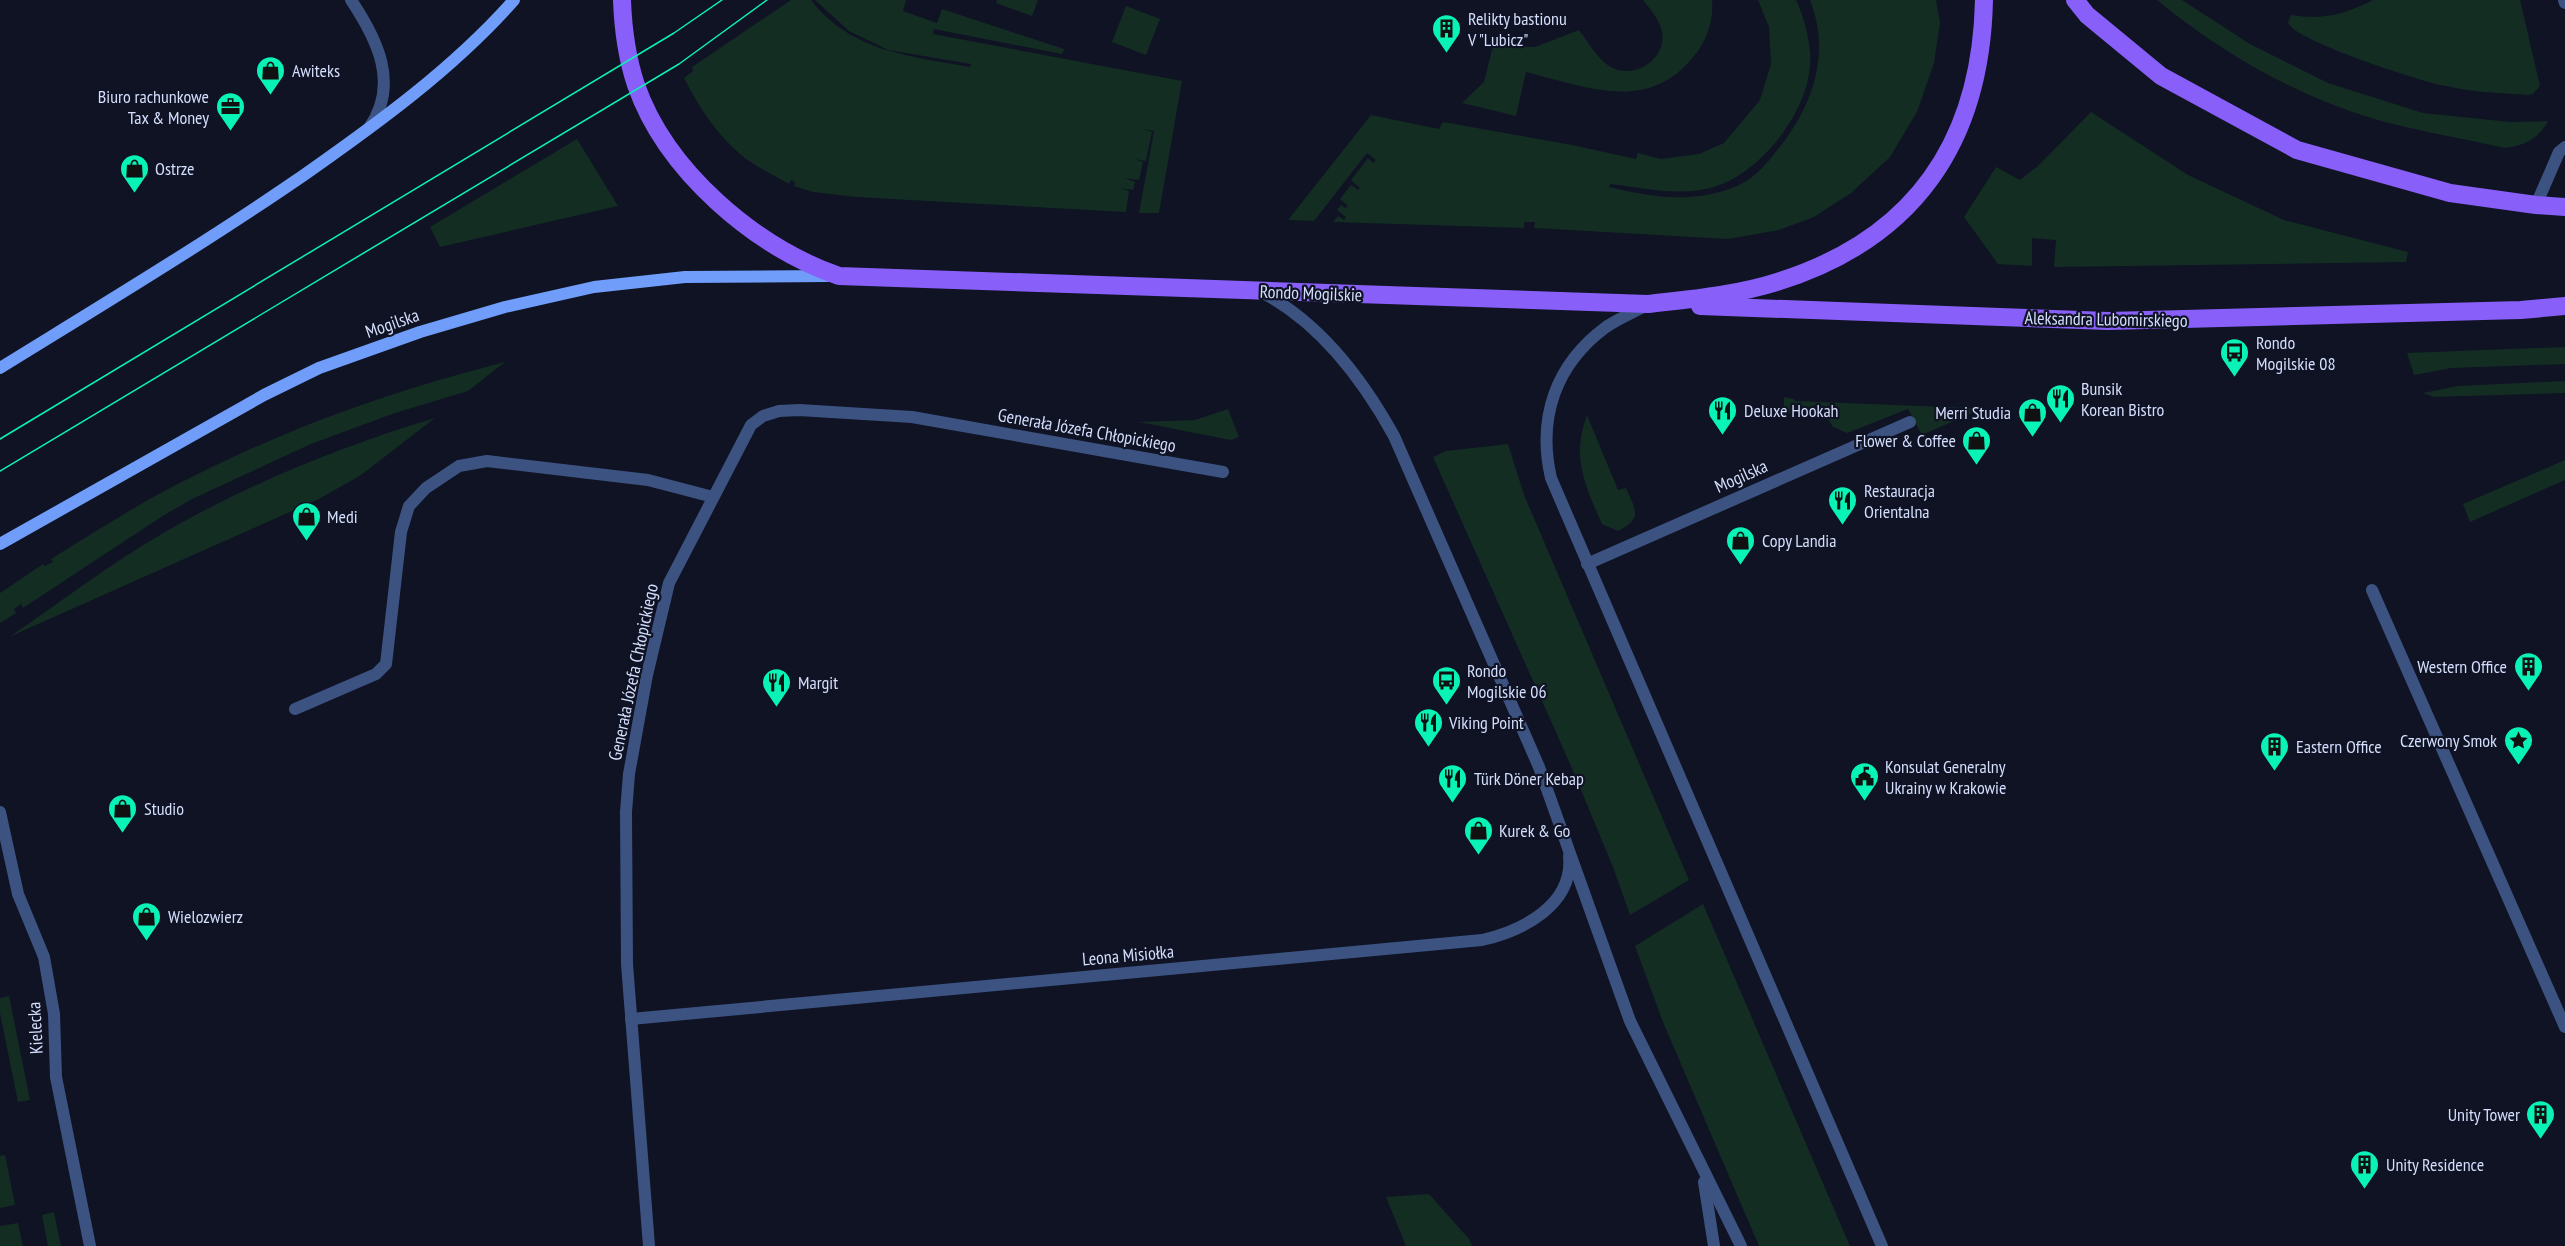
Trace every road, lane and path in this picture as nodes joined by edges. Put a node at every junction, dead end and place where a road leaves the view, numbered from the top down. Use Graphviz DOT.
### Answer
graph roads {
  1 [pos="351,0"];
  2 [pos="514,0"];
  3 [pos="622,0"];
  4 [pos="1984,0"];
  5 [pos="2075,0"];
  6 [pos="365,132"];
  7 [pos="2565,147"];
  8 [pos="2536,205"];
  9 [pos="2565,207"];
  10 [pos="839,276"];
  11 [pos="1259,291"];
  12 [pos="1647,304"];
  13 [pos="2565,306"];
  14 [pos="0,369"];
  15 [pos="1910,422"];
  16 [pos="1223,472"];
  17 [pos="713,497"];
  18 [pos="0,544"];
  19 [pos="1587,564"];
  20 [pos="2373,590"];
  21 [pos="296,709"];
  22 [pos="0,812"];
  23 [pos="1567,843"];
  24 [pos="630,1018"];
  25 [pos="2565,1027"];
  26 [pos="1700,1166"];
  27 [pos="90,1246"];
  28 [pos="649,1246"];
  29 [pos="1714,1246"];
  30 [pos="1740,1246"];
  31 [pos="1882,1246"];
  1 -- 6 [label="street"];
  2 -- 6 [label="main road"];
  3 -- 10 [label="main road, Rondo Mogilskie"];
  4 -- 12 [label="main road, Rondo Mogilskie"];
  5 -- 8 [label="main road"];
  6 -- 14 [label="main road"];
  7 -- 8 [label="street"];
  8 -- 9 [label="main road"];
  10 -- 11 [label="main road, Rondo Mogilskie"];
  10 -- 18 [label="main road, Mogilska"];
  11 -- 12 [label="main road, Rondo Mogilskie"];
  11 -- 23 [label="street"];
  12 -- 13 [label="main road, Aleksandra Lubomirskiego"];
  12 -- 19 [label="street"];
  15 -- 19 [label="street, Mogilska"];
  16 -- 17 [label="street, Generała Józefa Chłopickiego"];
  17 -- 21 [label="street"];
  17 -- 24 [label="street, Generała Józefa Chłopickiego"];
  19 -- 31 [label="street"];
  20 -- 25 [label="street"];
  22 -- 27 [label="street, Kielecka"];
  23 -- 24 [label="street, Leona Misiołka"];
  23 -- 26 [label="street"];
  24 -- 28 [label="street, Generała Józefa Chłopickiego"];
  26 -- 29 [label="street"];
  26 -- 30 [label="street"];
}
